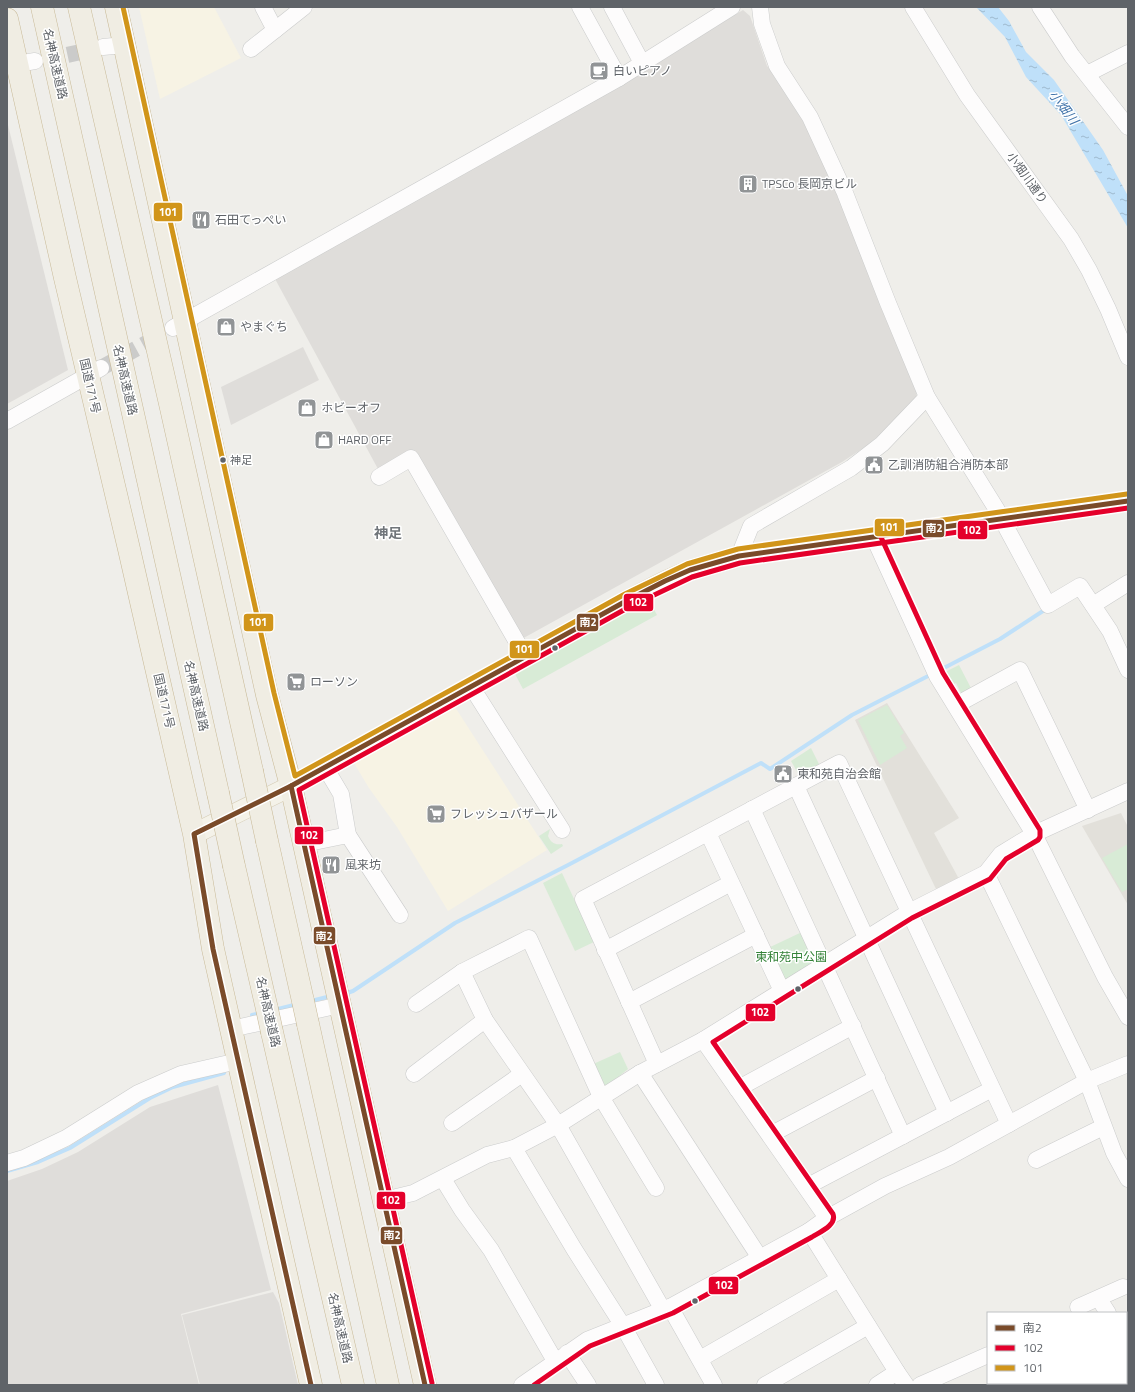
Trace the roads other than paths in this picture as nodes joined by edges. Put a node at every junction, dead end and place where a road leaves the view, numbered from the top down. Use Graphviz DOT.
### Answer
graph roads {
  1 [pos="42,7"];
  2 [pos="79,7"];
  3 [pos="116,7"];
  4 [pos="263,7"];
  5 [pos="304,7"];
  6 [pos="580,7"];
  7 [pos="612,7"];
  8 [pos="732,7"];
  9 [pos="760,7"];
  10 [pos="913,7"];
  11 [pos="1040,7"];
  12 [pos="7,19"];
  13 [pos="275,30"];
  14 [pos="124,45"];
  15 [pos="103,47"];
  16 [pos="251,49"];
  17 [pos="1128,53"];
  18 [pos="642,63"];
  19 [pos="1087,74"];
  20 [pos="619,78"];
  21 [pos="1128,127"];
  22 [pos="179,324"];
  23 [pos="1128,357"];
  24 [pos="95,372"];
  25 [pos="927,397"];
  26 [pos="7,422"];
  27 [pos="379,477"];
  28 [pos="1128,501"];
  29 [pos="1002,518"];
  30 [pos="874,538"];
  31 [pos="739,556"];
  32 [pos="1128,583"];
  33 [pos="1093,605"];
  34 [pos="524,656"];
  35 [pos="1128,670"];
  36 [pos="471,686"];
  37 [pos="956,705"];
  38 [pos="325,767"];
  39 [pos="291,786"];
  40 [pos="796,786"];
  41 [pos="1128,791"];
  42 [pos="752,809"];
  43 [pos="1088,810"];
  44 [pos="562,830"];
  45 [pos="708,832"];
  46 [pos="194,834"];
  47 [pos="1034,834"];
  48 [pos="348,835"];
  49 [pos="304,844"];
  50 [pos="986,873"];
  51 [pos="732,883"];
  52 [pos="909,912"];
  53 [pos="400,915"];
  54 [pos="756,935"];
  55 [pos="867,939"];
  56 [pos="605,950"];
  57 [pos="824,965"];
  58 [pos="462,972"];
  59 [pos="782,991"];
  60 [pos="339,998"];
  61 [pos="629,1002"];
  62 [pos="416,1004"];
  63 [pos="1128,1017"];
  64 [pos="485,1020"];
  65 [pos="853,1026"];
  66 [pos="231,1029"];
  67 [pos="703,1040"];
  68 [pos="238,1061"];
  69 [pos="657,1064"];
  70 [pos="1128,1064"];
  71 [pos="640,1073"];
  72 [pos="414,1074"];
  73 [pos="522,1074"];
  74 [pos="877,1078"];
  75 [pos="1087,1080"];
  76 [pos="737,1089"];
  77 [pos="992,1089"];
  78 [pos="601,1097"];
  79 [pos="947,1113"];
  80 [pos="452,1123"];
  81 [pos="558,1124"];
  82 [pos="1009,1124"];
  83 [pos="1103,1127"];
  84 [pos="770,1135"];
  85 [pos="903,1136"];
  86 [pos="514,1148"];
  87 [pos="1036,1160"];
  88 [pos="7,1163"];
  89 [pos="443,1179"];
  90 [pos="1128,1179"];
  91 [pos="806,1187"];
  92 [pos="656,1188"];
  93 [pos="384,1200"];
  94 [pos="827,1218"];
  95 [pos="809,1230"];
  96 [pos="760,1258"];
  97 [pos="840,1279"];
  98 [pos="1123,1287"];
  99 [pos="1099,1298"];
  100 [pos="1078,1307"];
  101 [pos="666,1309"];
  102 [pos="1107,1312"];
  103 [pos="623,1326"];
  104 [pos="868,1326"];
  105 [pos="987,1355"];
  106 [pos="561,1357"];
  107 [pos="700,1359"];
  108 [pos="897,1372"];
  109 [pos="312,1385"];
  110 [pos="353,1385"];
  111 [pos="388,1385"];
  112 [pos="425,1385"];
  113 [pos="522,1385"];
  114 [pos="588,1385"];
  115 [pos="656,1385"];
  116 [pos="714,1385"];
  117 [pos="765,1385"];
  118 [pos="877,1385"];
  119 [pos="906,1385"];
  120 [pos="920,1385"];
  1 -- 110 [label="highway, 名神高速道路, bridge"];
  2 -- 111 [label="highway, bridge"];
  3 -- 14 [label="highway"];
  4 -- 13 [label="street"];
  5 -- 13 [label="street"];
  6 -- 20 [label="street"];
  7 -- 18 [label="street"];
  8 -- 18 [label="street"];
  9 -- 25 [label="street"];
  10 -- 23 [label="street, 小畑川通り"];
  11 -- 19 [label="street"];
  12 -- 24 [label="highway, 国道171号"];
  13 -- 16 [label="street"];
  14 -- 15 [label="street"];
  14 -- 22 [label="highway"];
  17 -- 19 [label="street"];
  18 -- 20 [label="street"];
  19 -- 21 [label="street"];
  20 -- 22 [label="street"];
  22 -- 39 [label="highway"];
  24 -- 26 [label="street"];
  24 -- 46 [label="highway, 国道171号"];
  25 -- 29 [label="street"];
  25 -- 31 [label="street"];
  27 -- 34 [label="street"];
  28 -- 29 [label="main road"];
  29 -- 30 [label="main road"];
  29 -- 33 [label="street"];
  30 -- 31 [label="main road"];
  30 -- 37 [label="street"];
  31 -- 34 [label="main road"];
  32 -- 33 [label="street"];
  33 -- 35 [label="street"];
  34 -- 36 [label="main road"];
  36 -- 38 [label="main road"];
  36 -- 44 [label="street"];
  37 -- 43 [label="street"];
  37 -- 47 [label="street"];
  38 -- 39 [label="main road"];
  38 -- 48 [label="street"];
  39 -- 46 [label="main road"];
  39 -- 49 [label="highway"];
  40 -- 42 [label="street"];
  40 -- 52 [label="street"];
  40 -- 55 [label="street"];
  41 -- 43 [label="street"];
  42 -- 45 [label="street"];
  42 -- 57 [label="street"];
  43 -- 47 [label="street"];
  45 -- 51 [label="street"];
  45 -- 56 [label="street"];
  46 -- 66 [label="highway, 国道171号"];
  47 -- 50 [label="street"];
  47 -- 63 [label="street"];
  48 -- 49 [label="street"];
  48 -- 53 [label="street"];
  49 -- 60 [label="highway"];
  50 -- 52 [label="street"];
  50 -- 75 [label="street"];
  51 -- 54 [label="street"];
  51 -- 56 [label="street"];
  52 -- 55 [label="street"];
  52 -- 77 [label="street"];
  54 -- 59 [label="street"];
  54 -- 61 [label="street"];
  55 -- 57 [label="street"];
  55 -- 79 [label="street"];
  56 -- 61 [label="street"];
  57 -- 59 [label="street"];
  57 -- 65 [label="street"];
  58 -- 62 [label="street"];
  58 -- 64 [label="street"];
  58 -- 78 [label="street"];
  59 -- 67 [label="street"];
  60 -- 66 [label="street"];
  60 -- 93 [label="highway"];
  61 -- 69 [label="street"];
  64 -- 72 [label="street"];
  64 -- 73 [label="street"];
  65 -- 74 [label="street"];
  65 -- 76 [label="street"];
  66 -- 68 [label="highway, 国道171号"];
  67 -- 69 [label="street"];
  67 -- 76 [label="street"];
  68 -- 88 [label="street"];
  68 -- 109 [label="highway, 国道171号"];
  69 -- 71 [label="street"];
  70 -- 75 [label="street"];
  71 -- 78 [label="street"];
  71 -- 96 [label="street"];
  73 -- 80 [label="street"];
  73 -- 81 [label="street"];
  74 -- 84 [label="street"];
  74 -- 85 [label="street"];
  75 -- 82 [label="street"];
  75 -- 83 [label="street"];
  76 -- 84 [label="street"];
  77 -- 79 [label="street"];
  77 -- 82 [label="street"];
  78 -- 81 [label="street"];
  78 -- 92 [label="street"];
  79 -- 85 [label="street"];
  81 -- 86 [label="street"];
  81 -- 101 [label="street"];
  82 -- 94 [label="street"];
  83 -- 87 [label="street"];
  83 -- 90 [label="street"];
  84 -- 91 [label="street"];
  85 -- 91 [label="street"];
  86 -- 89 [label="street"];
  86 -- 103 [label="street"];
  89 -- 93 [label="street"];
  89 -- 106 [label="street"];
  91 -- 94 [label="street"];
  93 -- 112 [label="highway"];
  94 -- 95 [label="street"];
  95 -- 96 [label="street"];
  95 -- 97 [label="street"];
  96 -- 101 [label="street"];
  97 -- 104 [label="street"];
  97 -- 107 [label="street"];
  98 -- 99 [label="street"];
  99 -- 100 [label="street"];
  99 -- 102 [label="street"];
  101 -- 103 [label="street"];
  101 -- 107 [label="street"];
  103 -- 106 [label="street"];
  103 -- 115 [label="street"];
  104 -- 108 [label="street"];
  104 -- 117 [label="street"];
  105 -- 120 [label="street"];
  106 -- 113 [label="street"];
  106 -- 114 [label="street"];
  107 -- 116 [label="street"];
  108 -- 118 [label="street"];
  108 -- 119 [label="street"];
}
